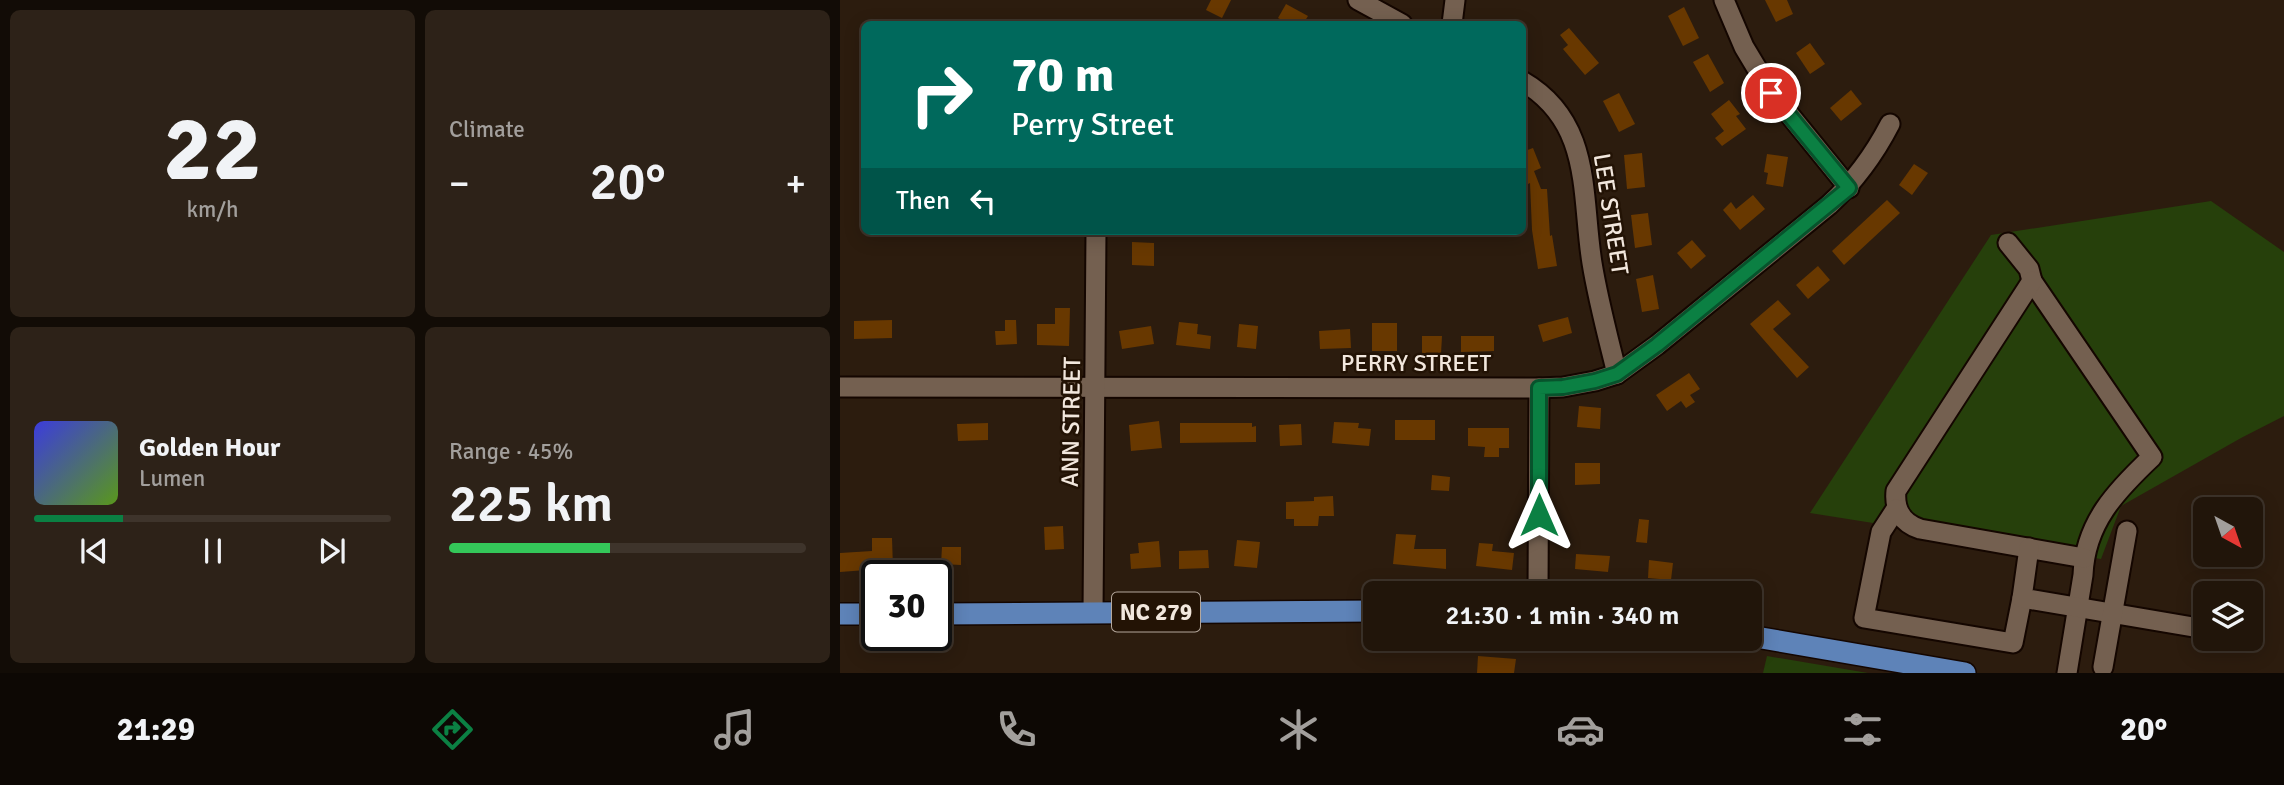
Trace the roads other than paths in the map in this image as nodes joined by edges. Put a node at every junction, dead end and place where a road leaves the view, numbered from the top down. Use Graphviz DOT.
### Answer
graph roads {
  1 [pos="1358,0"];
  2 [pos="1455,0"];
  3 [pos="1724,0"];
  4 [pos="1396,21"];
  5 [pos="1452,21"];
  6 [pos="1526,84"];
  7 [pos="1890,124"];
  8 [pos="1849,188"];
  9 [pos="1096,235"];
  10 [pos="2008,243"];
  11 [pos="2032,281"];
  12 [pos="1617,374"];
  13 [pos="1096,386"];
  14 [pos="840,387"];
  15 [pos="1539,388"];
  16 [pos="1896,509"];
  17 [pos="2127,531"];
  18 [pos="2029,548"];
  19 [pos="2084,558"];
  20 [pos="1538,581"];
  21 [pos="2022,598"];
  22 [pos="2078,609"];
  23 [pos="1363,611"];
  24 [pos="1093,613"];
  25 [pos="840,614"];
  26 [pos="861,614"];
  27 [pos="952,614"];
  28 [pos="2112,614"];
  29 [pos="2193,627"];
  30 [pos="1762,638"];
  31 [pos="2103,667"];
  32 [pos="1965,673"];
  33 [pos="2067,673"];
  1 -- 4 [label="street"];
  2 -- 5 [label="street"];
  3 -- 8 [label="street"];
  6 -- 12 [label="street, LEE STREET"];
  7 -- 8 [label="street, PERRY STREET"];
  8 -- 12 [label="street, PERRY STREET"];
  9 -- 13 [label="street, ANN STREET"];
  10 -- 11 [label="street"];
  11 -- 16 [label="street"];
  11 -- 19 [label="street"];
  12 -- 15 [label="street, PERRY STREET"];
  13 -- 14 [label="street, PERRY STREET"];
  13 -- 15 [label="street, PERRY STREET"];
  13 -- 24 [label="street, ANN STREET"];
  15 -- 20 [label="street"];
  16 -- 18 [label="street"];
  16 -- 21 [label="street"];
  17 -- 28 [label="street"];
  18 -- 19 [label="street"];
  18 -- 21 [label="street"];
  19 -- 22 [label="street"];
  21 -- 22 [label="street"];
  22 -- 28 [label="street"];
  22 -- 33 [label="street"];
  23 -- 24 [label="main road, NC 279"];
  24 -- 27 [label="main road, NC 279"];
  25 -- 26 [label="main road"];
  28 -- 29 [label="street"];
  28 -- 31 [label="street"];
  30 -- 32 [label="main road"];
}
